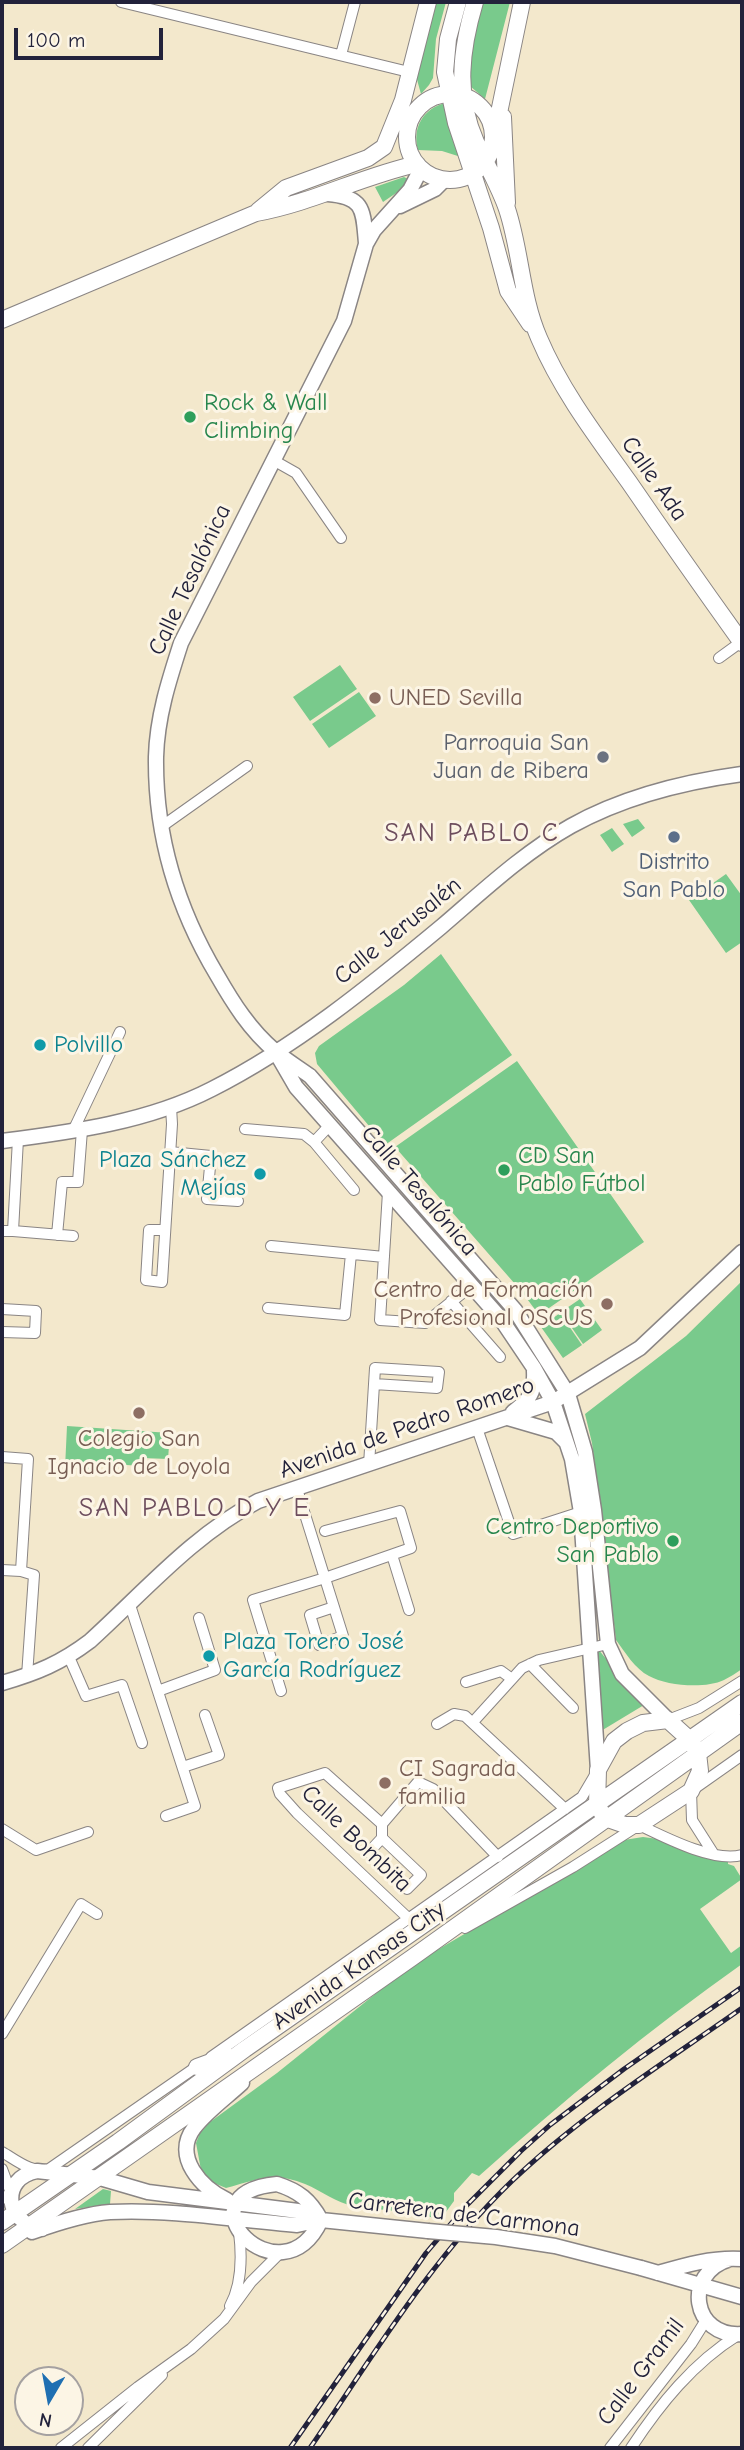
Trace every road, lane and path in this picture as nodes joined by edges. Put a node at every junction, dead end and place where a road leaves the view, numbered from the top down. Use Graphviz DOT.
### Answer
graph roads {
  1 [pos="121,2"];
  2 [pos="355,2"];
  3 [pos="428,2"];
  4 [pos="458,2"];
  5 [pos="475,2"];
  6 [pos="522,2"];
  7 [pos="341,55"];
  8 [pos="410,72"];
  9 [pos="445,72"];
  10 [pos="457,95"];
  11 [pos="503,97"];
  12 [pos="417,111"];
  13 [pos="494,135"];
  14 [pos="391,136"];
  15 [pos="486,162"];
  16 [pos="419,167"];
  17 [pos="472,174"];
  18 [pos="444,180"];
  19 [pos="326,193"];
  20 [pos="389,211"];
  21 [pos="507,211"];
  22 [pos="256,213"];
  23 [pos="366,244"];
  24 [pos="2,320"];
  25 [pos="537,335"];
  26 [pos="273,460"];
  27 [pos="341,538"];
  28 [pos="742,643"];
  29 [pos="719,658"];
  30 [pos="247,766"];
  31 [pos="742,774"];
  32 [pos="161,827"];
  33 [pos="120,1032"];
  34 [pos="275,1052"];
  35 [pos="171,1107"];
  36 [pos="330,1125"];
  37 [pos="245,1129"];
  38 [pos="78,1130"];
  39 [pos="18,1139"];
  40 [pos="2,1141"];
  41 [pos="314,1142"];
  42 [pos="170,1152"];
  43 [pos="354,1190"];
  44 [pos="388,1192"];
  45 [pos="238,1200"];
  46 [pos="164,1230"];
  47 [pos="7,1231"];
  48 [pos="57,1235"];
  49 [pos="73,1236"];
  50 [pos="271,1246"];
  51 [pos="742,1252"];
  52 [pos="351,1254"];
  53 [pos="384,1257"];
  54 [pos="471,1286"];
  55 [pos="451,1301"];
  56 [pos="268,1308"];
  57 [pos="2,1309"];
  58 [pos="2,1332"];
  59 [pos="500,1357"];
  60 [pos="534,1368"];
  61 [pos="374,1384"];
  62 [pos="568,1394"];
  63 [pos="553,1402"];
  64 [pos="507,1418"];
  65 [pos="477,1429"];
  66 [pos="567,1444"];
  67 [pos="2,1457"];
  68 [pos="369,1465"];
  69 [pos="297,1489"];
  70 [pos="587,1511"];
  71 [pos="325,1531"];
  72 [pos="391,1555"];
  73 [pos="2,1570"];
  74 [pos="21,1571"];
  75 [pos="325,1578"];
  76 [pos="130,1605"];
  77 [pos="334,1607"];
  78 [pos="409,1610"];
  79 [pos="199,1618"];
  80 [pos="608,1644"];
  81 [pos="590,1647"];
  82 [pos="69,1657"];
  83 [pos="530,1664"];
  84 [pos="27,1676"];
  85 [pos="512,1679"];
  86 [pos="742,1681"];
  87 [pos="466,1682"];
  88 [pos="2,1683"];
  89 [pos="158,1691"];
  90 [pos="281,1691"];
  91 [pos="742,1703"];
  92 [pos="573,1708"];
  93 [pos="205,1715"];
  94 [pos="668,1720"];
  95 [pos="473,1721"];
  96 [pos="742,1722"];
  97 [pos="437,1724"];
  98 [pos="142,1743"];
  99 [pos="694,1746"];
  100 [pos="742,1755"];
  101 [pos="183,1767"];
  102 [pos="598,1770"];
  103 [pos="691,1791"];
  104 [pos="565,1809"];
  105 [pos="601,1812"];
  106 [pos="166,1816"];
  107 [pos="382,1824"];
  108 [pos="639,1825"];
  109 [pos="2,1829"];
  110 [pos="88,1832"];
  111 [pos="382,1838"];
  112 [pos="369,1852"];
  113 [pos="713,1853"];
  114 [pos="742,1855"];
  115 [pos="498,1857"];
  116 [pos="353,1865"];
  117 [pos="97,1914"];
  118 [pos="408,1918"];
  119 [pos="413,1957"];
  120 [pos="2,2034"];
  121 [pos="245,2049"];
  122 [pos="278,2050"];
  123 [pos="197,2067"];
  124 [pos="2,2152"];
  125 [pos="2,2169"];
  126 [pos="42,2171"];
  127 [pos="73,2173"];
  128 [pos="100,2178"];
  129 [pos="6,2196"];
  130 [pos="235,2204"];
  131 [pos="8,2218"];
  132 [pos="321,2220"];
  133 [pos="237,2225"];
  134 [pos="35,2227"];
  135 [pos="3,2245"];
  136 [pos="281,2252"];
  137 [pos="736,2259"];
  138 [pos="659,2274"];
  139 [pos="700,2285"];
  140 [pos="742,2297"];
  141 [pos="699,2302"];
  142 [pos="224,2319"];
  143 [pos="706,2320"];
  144 [pos="740,2334"];
  145 [pos="180,2357"];
  146 [pos="61,2448"];
  147 [pos="88,2448"];
  148 [pos="610,2448"];
  149 [pos="631,2448"];
  1 -- 7 [label="street"];
  2 -- 7 [label="street"];
  3 -- 8 [label="main road"];
  4 -- 9 [label="main road"];
  5 -- 10 [label="main road"];
  6 -- 11 [label="main road"];
  7 -- 8 [label="street"];
  8 -- 12 [label="main road"];
  8 -- 14 [label="main road"];
  9 -- 10 [label="main road"];
  9 -- 12 [label="main road"];
  10 -- 12 [label="main road"];
  10 -- 13 [label="main road"];
  10 -- 15 [label="main road, Calle Ada"];
  10 -- 17 [label="main road, Calle Ada"];
  11 -- 13 [label="main road"];
  11 -- 21 [label="main road"];
  12 -- 14 [label="main road"];
  12 -- 16 [label="main road"];
  13 -- 15 [label="main road"];
  14 -- 22 [label="main road"];
  15 -- 17 [label="main road"];
  15 -- 21 [label="main road, Calle Ada"];
  16 -- 18 [label="main road"];
  16 -- 19 [label="main road"];
  16 -- 20 [label="street, Calle Tesalónica"];
  17 -- 18 [label="main road"];
  17 -- 25 [label="main road, Calle Ada"];
  18 -- 20 [label="street"];
  19 -- 22 [label="main road"];
  19 -- 23 [label="street"];
  20 -- 23 [label="street, Calle Tesalónica"];
  21 -- 25 [label="main road, Calle Ada"];
  22 -- 24 [label="main road"];
  23 -- 26 [label="street, Calle Tesalónica"];
  25 -- 28 [label="main road, Calle Ada"];
  26 -- 27 [label="street"];
  26 -- 32 [label="street, Calle Tesalónica"];
  28 -- 29 [label="street"];
  30 -- 32 [label="street"];
  31 -- 34 [label="street, Calle Jerusalén"];
  32 -- 34 [label="street, Calle Tesalónica"];
  33 -- 38 [label="street"];
  34 -- 35 [label="street, Calle Jerusalén"];
  34 -- 36 [label="street, Calle Tesalónica"];
  34 -- 62 [label="street, Calle Tesalónica"];
  35 -- 38 [label="street, Calle Jerusalén"];
  35 -- 42 [label="street"];
  36 -- 41 [label="street"];
  36 -- 44 [label="street, Calle Tesalónica"];
  37 -- 41 [label="street"];
  38 -- 39 [label="street, Calle Jerusalén"];
  38 -- 48 [label="street"];
  39 -- 40 [label="street, Calle Jerusalén"];
  39 -- 47 [label="street"];
  41 -- 43 [label="street"];
  42 -- 45 [label="street"];
  42 -- 46 [label="street"];
  44 -- 53 [label="street"];
  44 -- 54 [label="street, Calle Tesalónica"];
  46 -- 46 [label="street"];
  47 -- 48 [label="street"];
  48 -- 49 [label="street"];
  50 -- 52 [label="street"];
  51 -- 62 [label="street, Avenida de Pedro Romero"];
  52 -- 53 [label="street"];
  52 -- 56 [label="street"];
  53 -- 55 [label="street"];
  54 -- 55 [label="street"];
  54 -- 60 [label="street, Calle Tesalónica"];
  55 -- 59 [label="street"];
  57 -- 58 [label="street"];
  60 -- 63 [label="street, Calle Tesalónica"];
  60 -- 64 [label="street"];
  61 -- 61 [label="street"];
  61 -- 68 [label="street"];
  62 -- 63 [label="street, Avenida de Pedro Romero"];
  62 -- 70 [label="street, Calle Tesalónica"];
  63 -- 64 [label="street, Avenida de Pedro Romero"];
  63 -- 66 [label="street, Calle Tesalónica"];
  64 -- 65 [label="street, Avenida de Pedro Romero"];
  64 -- 66 [label="street"];
  65 -- 68 [label="street, Avenida de Pedro Romero"];
  65 -- 70 [label="street"];
  66 -- 70 [label="street, Calle Tesalónica"];
  67 -- 74 [label="street"];
  68 -- 69 [label="street, Avenida de Pedro Romero"];
  69 -- 75 [label="street"];
  69 -- 76 [label="street, Avenida de Pedro Romero"];
  70 -- 80 [label="street, Calle Tesalónica"];
  70 -- 81 [label="street, Calle Tesalónica"];
  71 -- 72 [label="street"];
  72 -- 75 [label="street"];
  72 -- 78 [label="street"];
  73 -- 74 [label="street"];
  74 -- 84 [label="street"];
  75 -- 77 [label="street"];
  75 -- 90 [label="street"];
  76 -- 82 [label="street, Avenida de Pedro Romero"];
  76 -- 89 [label="street"];
  79 -- 89 [label="street"];
  80 -- 81 [label="street"];
  80 -- 94 [label="street, Calle Tesalónica"];
  81 -- 83 [label="street"];
  81 -- 102 [label="street, Calle Tesalónica"];
  82 -- 84 [label="street, Avenida de Pedro Romero"];
  82 -- 98 [label="street"];
  83 -- 85 [label="street"];
  83 -- 92 [label="street"];
  84 -- 88 [label="street, Avenida de Pedro Romero"];
  85 -- 87 [label="street"];
  85 -- 95 [label="street"];
  86 -- 94 [label="street"];
  89 -- 101 [label="street"];
  91 -- 99 [label="main road, Avenida Kansas City"];
  93 -- 101 [label="street"];
  94 -- 99 [label="main road"];
  94 -- 102 [label="main road"];
  95 -- 97 [label="street"];
  95 -- 104 [label="street"];
  96 -- 99 [label="main road, Avenida Kansas City"];
  99 -- 103 [label="main road"];
  99 -- 105 [label="main road, Avenida Kansas City"];
  100 -- 103 [label="street"];
  101 -- 106 [label="street"];
  102 -- 104 [label="street, Avenida Kansas City"];
  102 -- 105 [label="main road"];
  103 -- 108 [label="main road"];
  103 -- 113 [label="street"];
  104 -- 115 [label="street, Avenida Kansas City"];
  105 -- 108 [label="main road"];
  105 -- 119 [label="main road, Avenida Kansas City"];
  105 -- 121 [label="main road, Avenida Kansas City"];
  107 -- 111 [label="street"];
  107 -- 115 [label="street"];
  107 -- 116 [label="street, Calle Bombita"];
  108 -- 113 [label="street"];
  108 -- 119 [label="street"];
  109 -- 110 [label="street"];
  111 -- 112 [label="street"];
  111 -- 112 [label="street"];
  112 -- 116 [label="street"];
  113 -- 114 [label="street"];
  115 -- 118 [label="street, Avenida Kansas City"];
  116 -- 118 [label="street, Calle Bombita"];
  117 -- 120 [label="street"];
  118 -- 123 [label="street, Avenida Kansas City"];
  119 -- 122 [label="main road, Avenida Kansas City"];
  121 -- 123 [label="main road"];
  121 -- 127 [label="main road, Avenida Kansas City"];
  122 -- 128 [label="main road, Avenida Kansas City"];
  122 -- 130 [label="street, Carretera de Carmona"];
  123 -- 126 [label="street, Avenida Kansas City"];
  124 -- 126 [label="street"];
  125 -- 129 [label="street"];
  126 -- 127 [label="street, Carretera de Carmona"];
  126 -- 129 [label="street"];
  127 -- 128 [label="street, Carretera de Carmona"];
  127 -- 131 [label="main road, Avenida Kansas City"];
  128 -- 130 [label="street, Carretera de Carmona"];
  128 -- 134 [label="main road, Avenida Kansas City"];
  129 -- 131 [label="street"];
  130 -- 132 [label="street, Carretera de Carmona"];
  130 -- 132 [label="street"];
  130 -- 133 [label="street"];
  131 -- 134 [label="street"];
  132 -- 133 [label="street, Carretera de Carmona"];
  132 -- 136 [label="street"];
  132 -- 138 [label="street, Carretera de Carmona, bridge"];
  133 -- 134 [label="street, Carretera de Carmona"];
  133 -- 136 [label="street"];
  133 -- 142 [label="street"];
  134 -- 135 [label="main road, Avenida Kansas City"];
  136 -- 142 [label="street"];
  137 -- 138 [label="street"];
  137 -- 139 [label="street"];
  138 -- 139 [label="street"];
  138 -- 141 [label="street"];
  139 -- 140 [label="street"];
  139 -- 141 [label="street"];
  141 -- 143 [label="street"];
  142 -- 145 [label="street"];
  143 -- 144 [label="street"];
  143 -- 148 [label="street, Calle Gramil"];
  144 -- 149 [label="street, Calle Gramil"];
  145 -- 146 [label="street"];
  145 -- 147 [label="street"];
}
